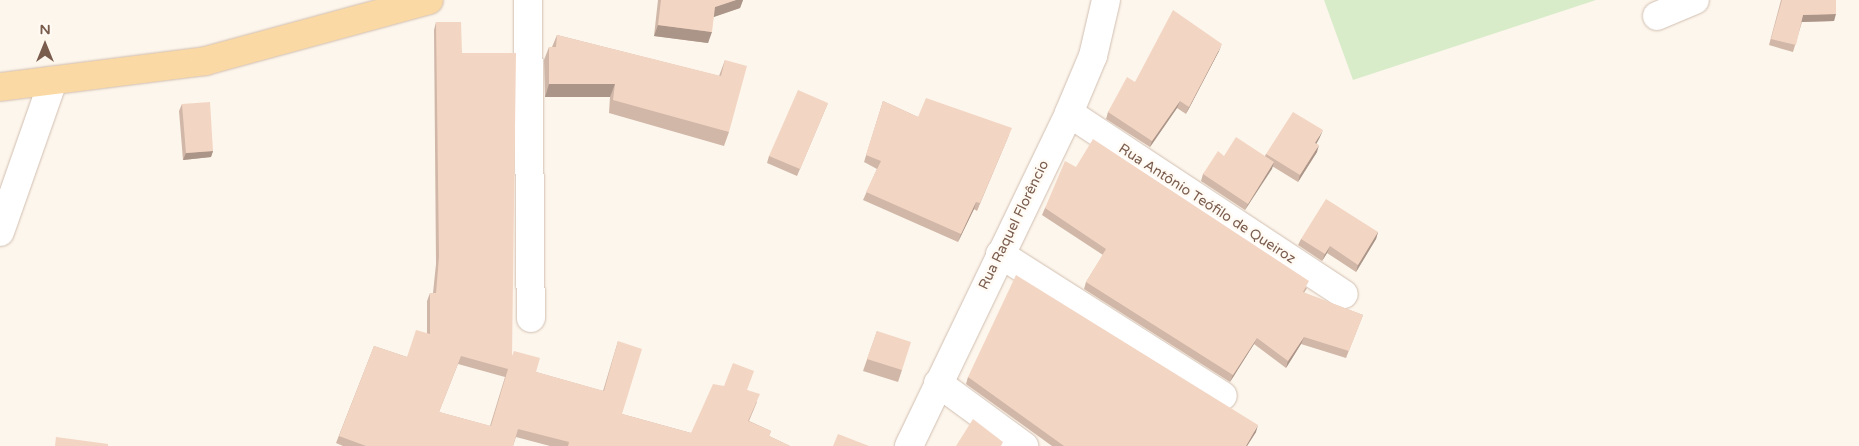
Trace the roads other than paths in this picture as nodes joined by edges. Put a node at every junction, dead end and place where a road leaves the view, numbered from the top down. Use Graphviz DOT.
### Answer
graph roads {
  1 [pos="429,0"];
  2 [pos="528,0"];
  3 [pos="1106,0"];
  4 [pos="1695,0"];
  5 [pos="1657,16"];
  6 [pos="53,81"];
  7 [pos="0,87"];
  8 [pos="1069,113"];
  9 [pos="7,194"];
  10 [pos="0,232"];
  11 [pos="1000,254"];
  12 [pos="1344,294"];
  13 [pos="531,318"];
  14 [pos="938,383"];
  15 [pos="1223,396"];
  16 [pos="909,446"];
  17 [pos="1024,446"];
  1 -- 6 [label="main road"];
  2 -- 13 [label="street"];
  3 -- 8 [label="street, Rua Raquel Florêncio"];
  4 -- 5 [label="street"];
  6 -- 7 [label="main road"];
  6 -- 9 [label="street"];
  8 -- 11 [label="street, Rua Raquel Florêncio"];
  8 -- 12 [label="street, Rua Antônio Teófilo de Queiroz"];
  9 -- 10 [label="street"];
  11 -- 14 [label="street, Rua Raquel Florêncio"];
  11 -- 15 [label="street"];
  14 -- 16 [label="street, Rua Raquel Florêncio"];
  14 -- 17 [label="street"];
}
